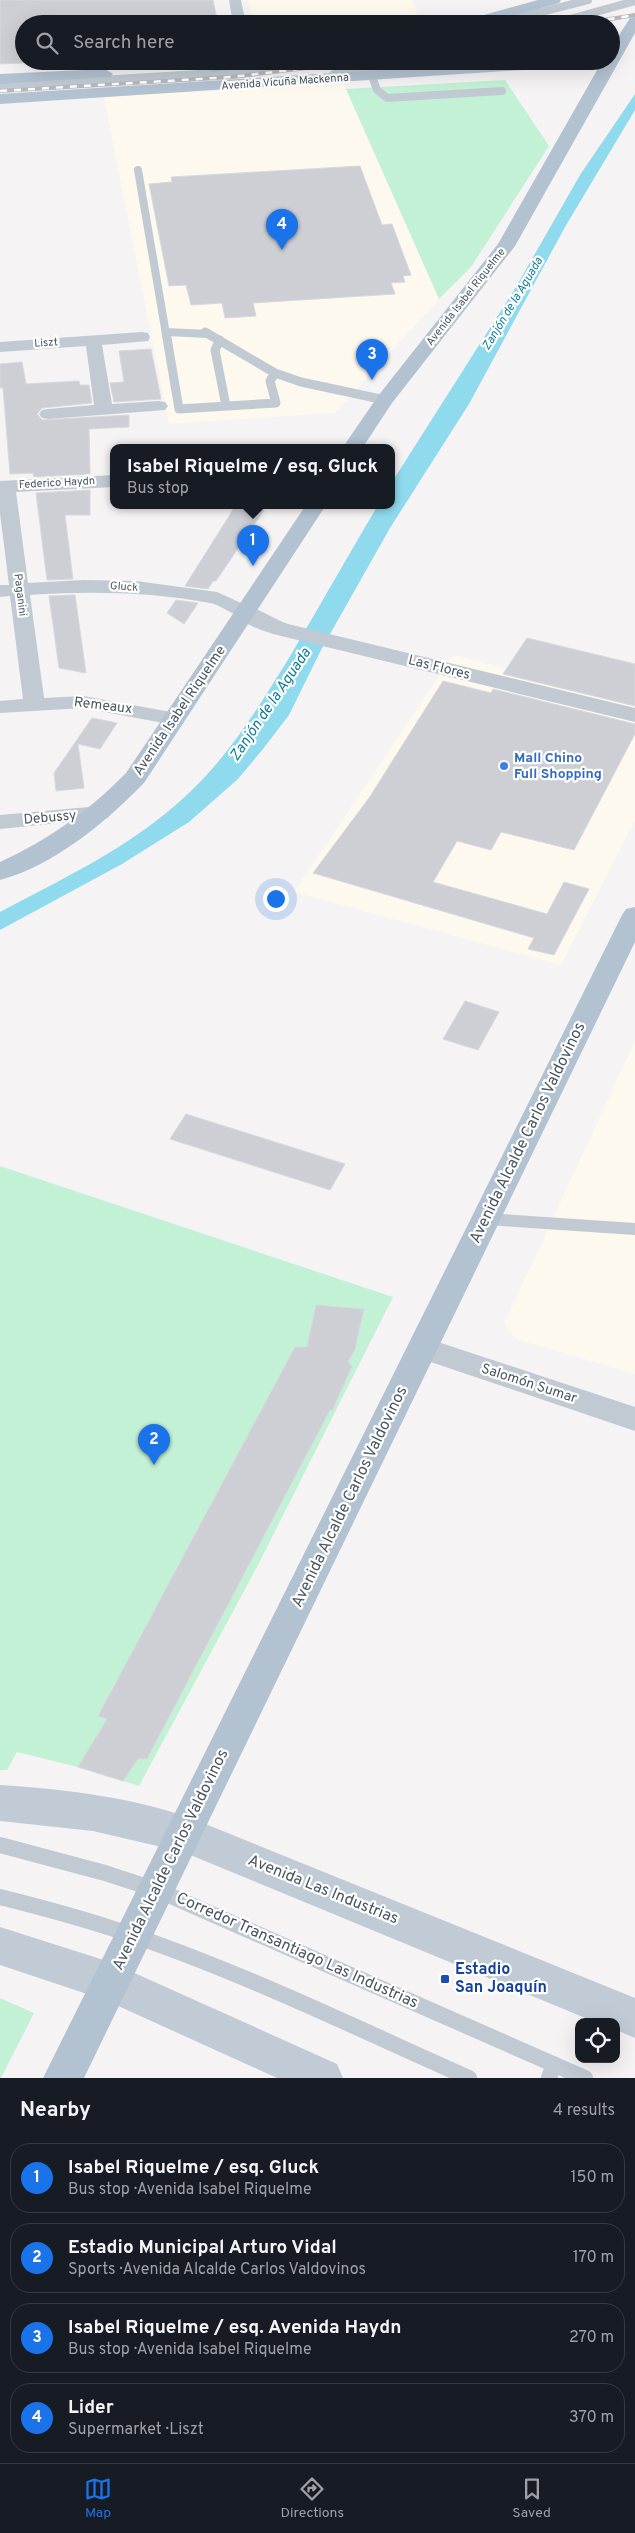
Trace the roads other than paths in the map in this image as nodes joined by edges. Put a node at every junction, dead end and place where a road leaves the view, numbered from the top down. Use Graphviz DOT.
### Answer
graph roads {
  1 [pos="235,0"];
  2 [pos="554,0"];
  3 [pos="588,0"];
  4 [pos="635,1"];
  5 [pos="238,15"];
  6 [pos="502,15"];
  7 [pos="529,15"];
  8 [pos="584,15"];
  9 [pos="635,21"];
  10 [pos="620,50"];
  11 [pos="141,70"];
  12 [pos="250,70"];
  13 [pos="366,70"];
  14 [pos="464,70"];
  15 [pos="609,70"];
  16 [pos="372,76"];
  17 [pos="0,79"];
  18 [pos="0,86"];
  19 [pos="502,91"];
  20 [pos="0,95"];
  21 [pos="0,99"];
  22 [pos="138,170"];
  23 [pos="167,332"];
  24 [pos="142,337"];
  25 [pos="93,340"];
  26 [pos="220,340"];
  27 [pos="0,347"];
  28 [pos="275,374"];
  29 [pos="385,400"];
  30 [pos="159,406"];
  31 [pos="226,406"];
  32 [pos="104,410"];
  33 [pos="48,414"];
  34 [pos="355,444"];
  35 [pos="110,481"];
  36 [pos="3,486"];
  37 [pos="313,509"];
  38 [pos="10,590"];
  39 [pos="245,612"];
  40 [pos="34,704"];
  41 [pos="0,707"];
  42 [pos="635,716"];
  43 [pos="174,719"];
  44 [pos="100,813"];
  45 [pos="0,822"];
  46 [pos="0,872"];
  47 [pos="635,915"];
  48 [pos="486,1219"];
  49 [pos="635,1229"];
  50 [pos="423,1348"];
  51 [pos="635,1419"];
  52 [pos="0,1804"];
  53 [pos="185,1834"];
  54 [pos="0,1845"];
  55 [pos="157,1890"];
  56 [pos="0,1897"];
  57 [pos="133,1936"];
  58 [pos="0,1946"];
  59 [pos="110,1982"];
  60 [pos="635,2018"];
  61 [pos="551,2071"];
  62 [pos="63,2078"];
  63 [pos="323,2078"];
  64 [pos="470,2078"];
  65 [pos="586,2078"];
  1 -- 5 [label="street"];
  2 -- 6 [label="main road"];
  3 -- 7 [label="lane"];
  4 -- 8 [label="lane"];
  9 -- 10 [label="main road, Avenida Isabel Riquelme"];
  11 -- 17 [label="main road, Avenida Vicuña Mackenna"];
  12 -- 18 [label="lane"];
  13 -- 20 [label="lane"];
  14 -- 16 [label="main road, Avenida Vicuña Mackenna"];
  15 -- 29 [label="main road, Avenida Isabel Riquelme"];
  16 -- 19 [label="lane"];
  16 -- 21 [label="main road, Avenida Vicuña Mackenna"];
  22 -- 23 [label="lane"];
  23 -- 26 [label="lane"];
  23 -- 31 [label="lane"];
  24 -- 25 [label="street, Liszt"];
  25 -- 27 [label="street, Liszt"];
  25 -- 32 [label="street"];
  26 -- 28 [label="lane"];
  26 -- 31 [label="lane"];
  28 -- 29 [label="lane"];
  28 -- 31 [label="lane"];
  29 -- 34 [label="main road, Avenida Isabel Riquelme"];
  30 -- 32 [label="street"];
  32 -- 33 [label="street"];
  35 -- 36 [label="street, Federico Haydn"];
  36 -- 38 [label="street, Paganini"];
  37 -- 39 [label="main road, Avenida Isabel Riquelme"];
  38 -- 39 [label="street, Gluck"];
  38 -- 40 [label="street, Paganini"];
  39 -- 42 [label="street, Las Flores"];
  39 -- 43 [label="main road, Avenida Isabel Riquelme"];
  40 -- 41 [label="street, Remeaux"];
  40 -- 43 [label="street, Remeaux"];
  43 -- 44 [label="main road, Avenida Isabel Riquelme"];
  44 -- 45 [label="street, Debussy"];
  44 -- 46 [label="main road, Avenida Isabel Riquelme"];
  47 -- 48 [label="main road, Avenida Alcalde Carlos Valdovinos"];
  48 -- 49 [label="lane"];
  48 -- 50 [label="main road, Avenida Alcalde Carlos Valdovinos"];
  50 -- 51 [label="street, Salomón Sumar"];
  50 -- 53 [label="main road, Avenida Alcalde Carlos Valdovinos"];
  52 -- 53 [label="main road, Avenida Las Industrias"];
  53 -- 55 [label="main road, Avenida Alcalde Carlos Valdovinos"];
  53 -- 60 [label="main road, Avenida Las Industrias"];
  54 -- 55 [label="lane, Corredor Transantiago Las Industrias"];
  55 -- 57 [label="main road, Avenida Alcalde Carlos Valdovinos"];
  55 -- 61 [label="lane, Corredor Transantiago Las Industrias"];
  56 -- 57 [label="lane"];
  57 -- 59 [label="main road, Avenida Alcalde Carlos Valdovinos"];
  57 -- 64 [label="lane"];
  58 -- 59 [label="main road"];
  59 -- 62 [label="main road, Avenida Alcalde Carlos Valdovinos"];
  59 -- 63 [label="main road"];
  61 -- 65 [label="lane, Corredor Transantiago Las Industrias"];
}
